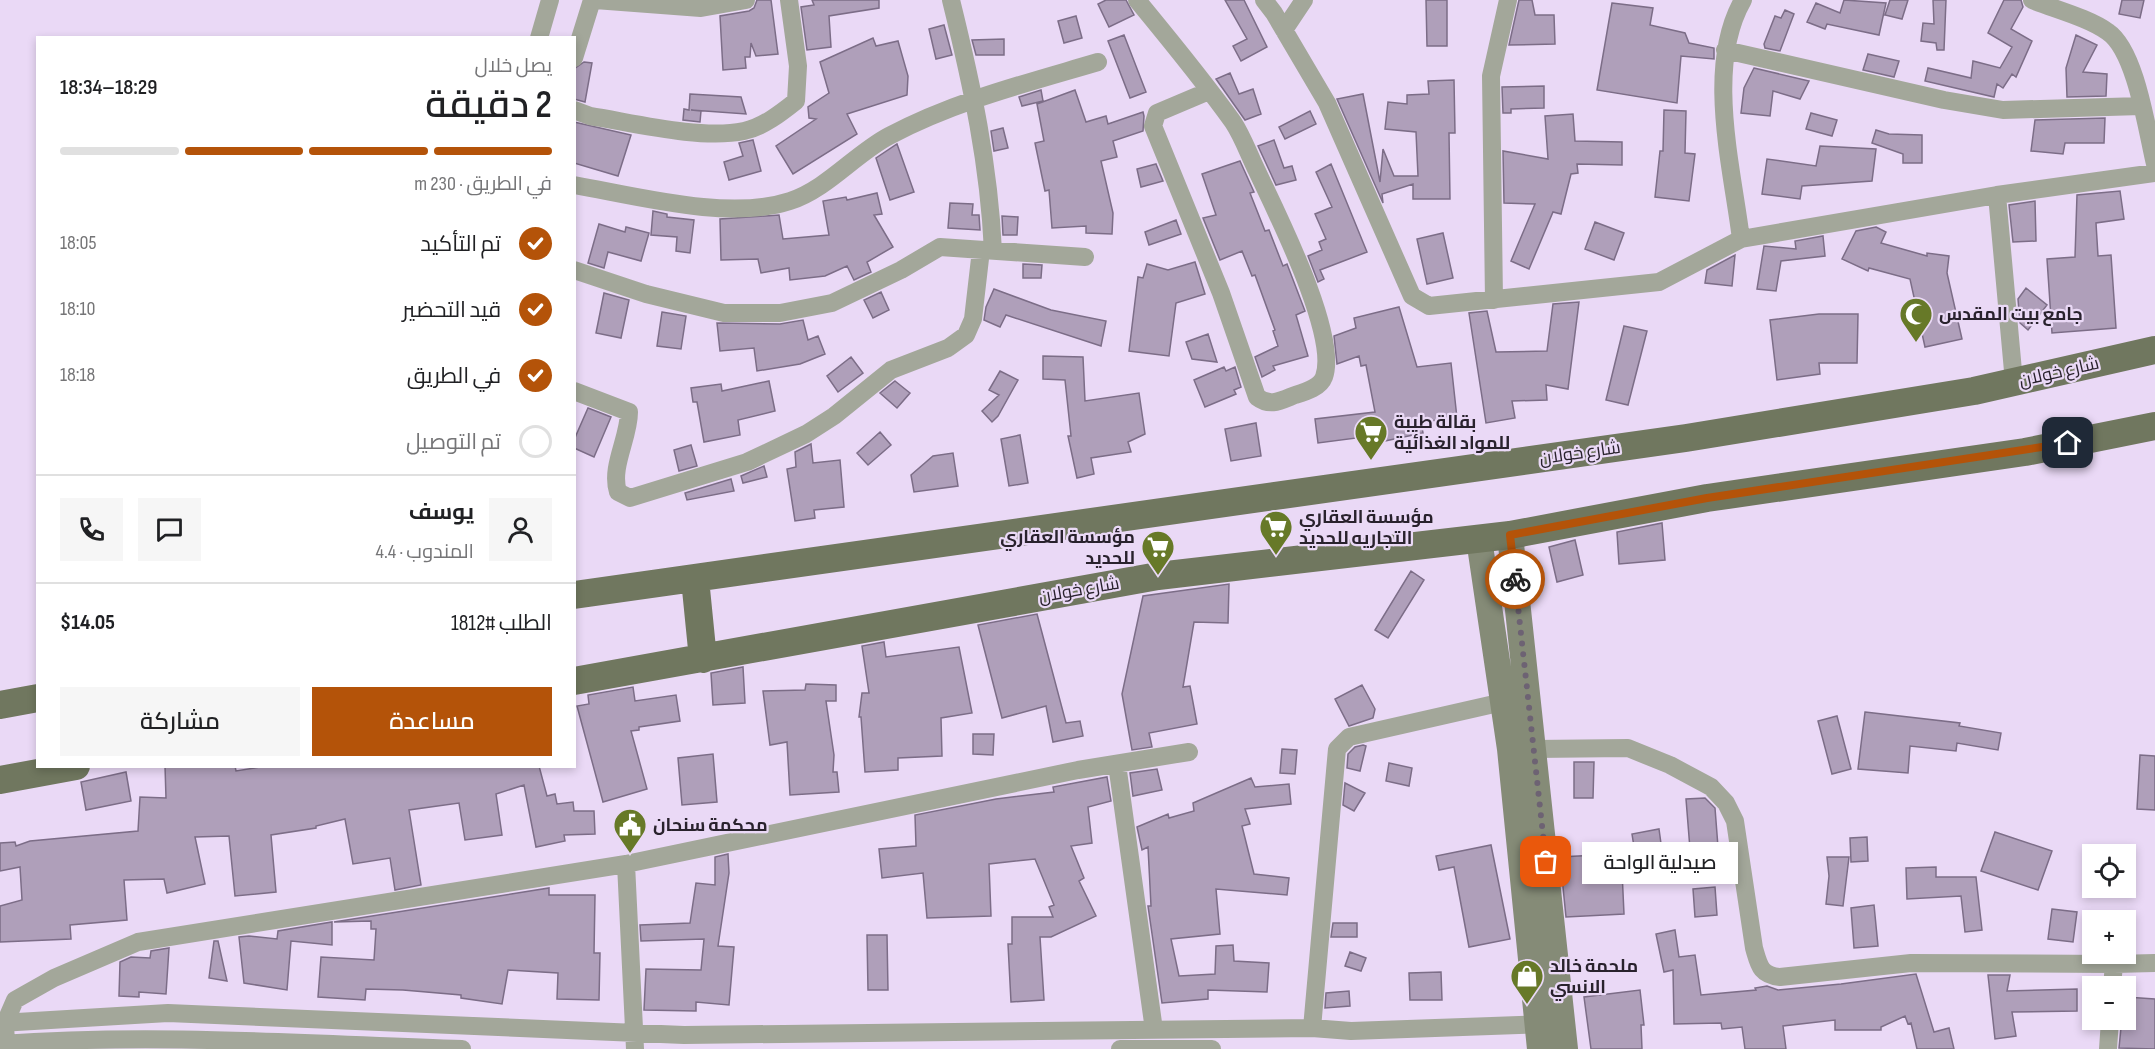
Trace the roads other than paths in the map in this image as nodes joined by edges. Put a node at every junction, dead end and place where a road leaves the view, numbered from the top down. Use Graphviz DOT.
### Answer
graph roads {
  1 [pos="550,0"];
  2 [pos="594,0"];
  3 [pos="746,0"];
  4 [pos="789,0"];
  5 [pos="951,0"];
  6 [pos="1137,0"];
  7 [pos="1264,0"];
  8 [pos="1304,0"];
  9 [pos="1508,0"];
  10 [pos="1743,0"];
  11 [pos="2031,0"];
  12 [pos="1284,30"];
  13 [pos="539,36"];
  14 [pos="1725,50"];
  15 [pos="576,52"];
  16 [pos="1098,62"];
  17 [pos="1209,91"];
  18 [pos="975,98"];
  19 [pos="2141,106"];
  20 [pos="576,111"];
  21 [pos="2155,164"];
  22 [pos="2155,173"];
  23 [pos="576,185"];
  24 [pos="1997,195"];
  25 [pos="1741,239"];
  26 [pos="987,251"];
  27 [pos="1086,257"];
  28 [pos="576,271"];
  29 [pos="1494,300"];
  30 [pos="2155,350"];
  31 [pos="2014,382"];
  32 [pos="576,392"];
  33 [pos="2155,426"];
  34 [pos="1510,535"];
  35 [pos="1479,539"];
  36 [pos="695,579"];
  37 [pos="576,595"];
  38 [pos="703,659"];
  39 [pos="576,681"];
  40 [pos="36,698"];
  41 [pos="1503,702"];
  42 [pos="0,705"];
  43 [pos="1534,749"];
  44 [pos="1189,752"];
  45 [pos="1117,764"];
  46 [pos="65,768"];
  47 [pos="0,780"];
  48 [pos="626,864"];
  49 [pos="2136,963"];
  50 [pos="2155,963"];
  51 [pos="2082,964"];
  52 [pos="2114,964"];
  53 [pos="2113,976"];
  54 [pos="3,1023"];
  55 [pos="1312,1028"];
  56 [pos="1154,1030"];
  57 [pos="2109,1030"];
  58 [pos="1547,1032"];
  59 [pos="635,1041"];
  60 [pos="684,1042"];
  61 [pos="3,1044"];
  62 [pos="163,1044"];
  63 [pos="462,1049"];
  64 [pos="1120,1049"];
  65 [pos="1212,1049"];
  66 [pos="1565,1049"];
  67 [pos="2108,1049"];
  1 -- 13 [label="street"];
  2 -- 3 [label="street"];
  2 -- 15 [label="street"];
  4 -- 20 [label="street"];
  5 -- 18 [label="street"];
  6 -- 17 [label="street"];
  7 -- 12 [label="street"];
  8 -- 12 [label="street"];
  9 -- 29 [label="street"];
  10 -- 14 [label="street"];
  11 -- 19 [label="street"];
  12 -- 29 [label="street"];
  14 -- 19 [label="street"];
  14 -- 25 [label="street"];
  16 -- 18 [label="street"];
  17 -- 17 [label="street"];
  18 -- 23 [label="street"];
  18 -- 26 [label="street"];
  19 -- 21 [label="street"];
  22 -- 24 [label="street"];
  24 -- 25 [label="street"];
  24 -- 31 [label="street"];
  25 -- 29 [label="street"];
  26 -- 27 [label="street"];
  26 -- 28 [label="street"];
  26 -- 32 [label="street"];
  30 -- 31 [label="main road, شارع خولان"];
  31 -- 36 [label="main road, شارع خولان"];
  33 -- 34 [label="main road, شارع خولان"];
  34 -- 35 [label="main road, شارع خولان"];
  34 -- 43 [label="street"];
  35 -- 38 [label="main road, شارع خولان"];
  35 -- 41 [label="street"];
  36 -- 37 [label="main road, شارع خولان"];
  36 -- 38 [label="main road"];
  38 -- 39 [label="main road, شارع خولان"];
  40 -- 42 [label="main road"];
  41 -- 55 [label="street"];
  41 -- 58 [label="street"];
  43 -- 51 [label="street"];
  43 -- 58 [label="street"];
  44 -- 45 [label="street"];
  45 -- 48 [label="street"];
  45 -- 56 [label="street"];
  46 -- 47 [label="main road"];
  48 -- 54 [label="street"];
  48 -- 59 [label="street"];
  49 -- 50 [label="street"];
  52 -- 53 [label="street"];
  54 -- 59 [label="street"];
  54 -- 61 [label="street"];
  55 -- 56 [label="street"];
  55 -- 58 [label="street"];
  56 -- 60 [label="street"];
  57 -- 67 [label="street"];
  58 -- 66 [label="street"];
  59 -- 60 [label="street"];
  61 -- 62 [label="street"];
  62 -- 63 [label="street"];
  64 -- 65 [label="street"];
}
